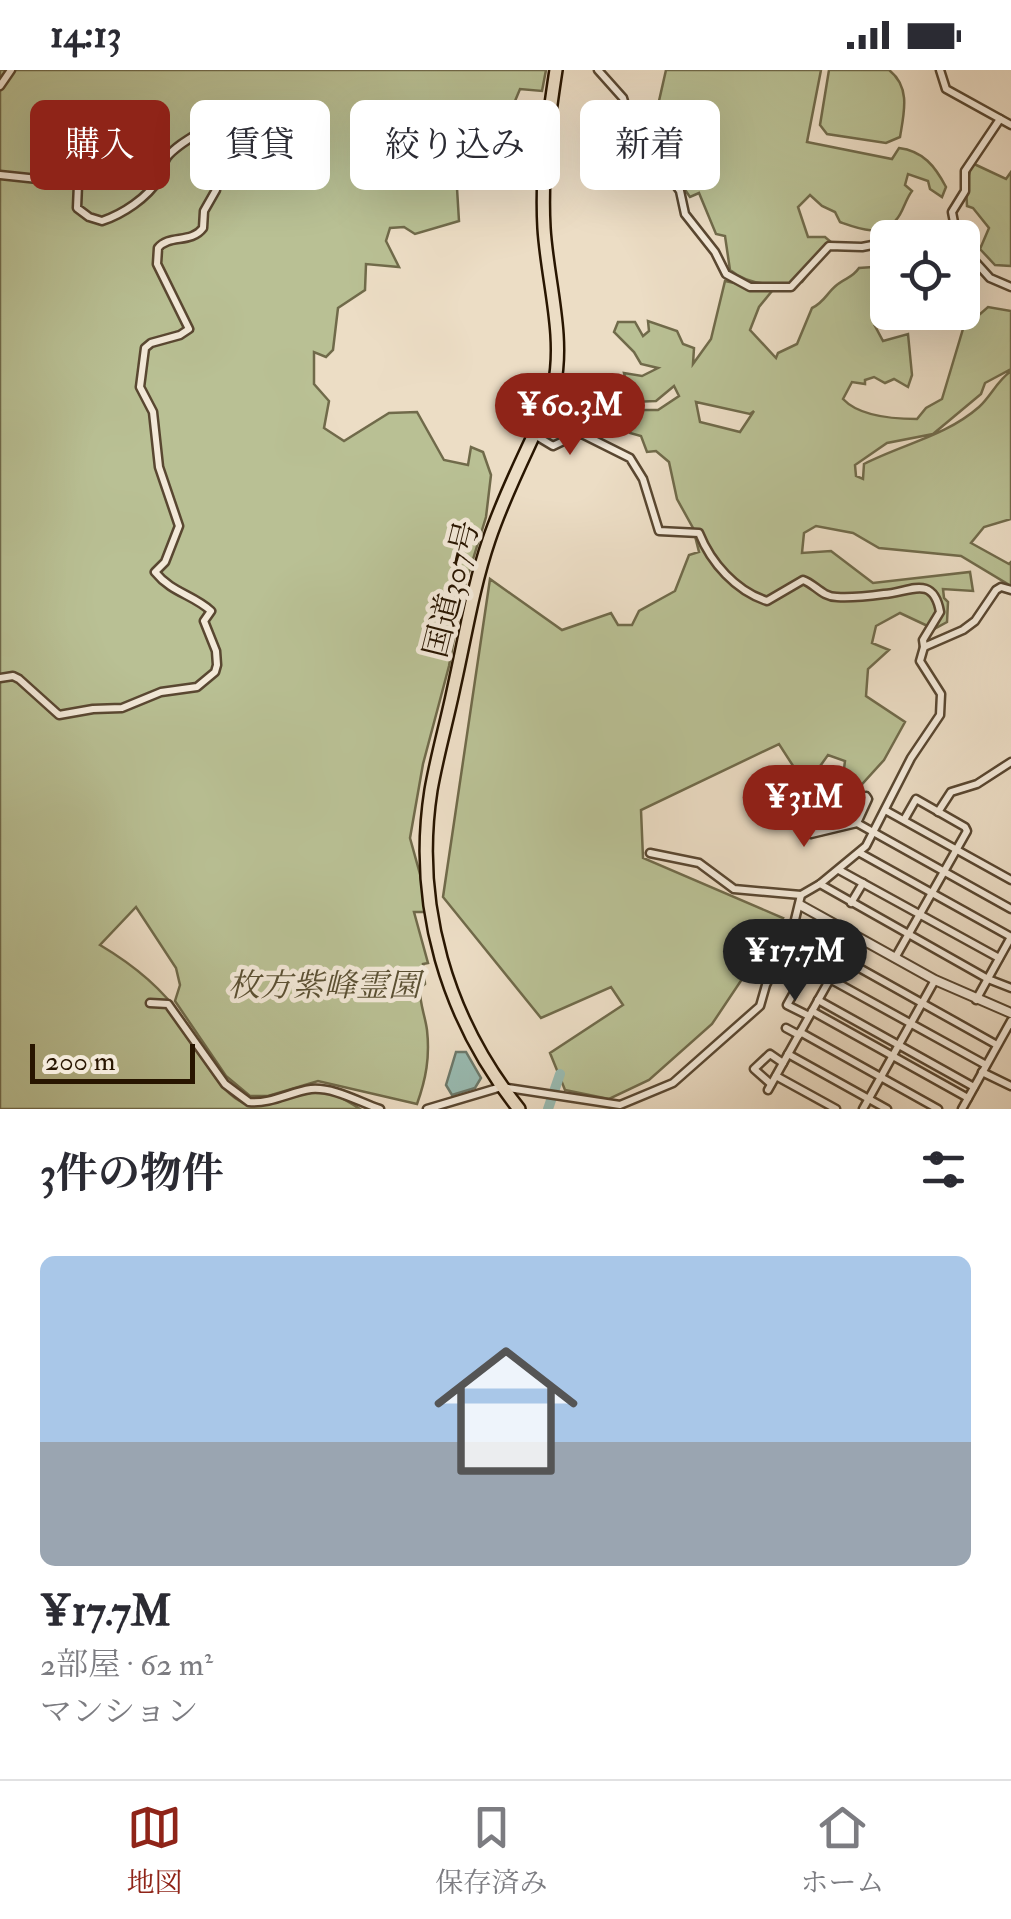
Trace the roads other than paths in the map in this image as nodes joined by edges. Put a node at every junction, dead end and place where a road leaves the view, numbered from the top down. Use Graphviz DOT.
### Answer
graph roads {
  1 [pos="11,70"];
  2 [pos="556,70"];
  3 [pos="598,70"];
  4 [pos="940,70"];
  5 [pos="0,86"];
  6 [pos="1000,119"];
  7 [pos="1011,125"];
  8 [pos="0,175"];
  9 [pos="954,220"];
  10 [pos="870,245"];
  11 [pos="980,267"];
  12 [pos="1011,287"];
  13 [pos="531,433"];
  14 [pos="1011,590"];
  15 [pos="924,647"];
  16 [pos="0,678"];
  17 [pos="1011,762"];
  18 [pos="786,792"];
  19 [pos="886,810"];
  20 [pos="938,812"];
  21 [pos="904,820"];
  22 [pos="857,823"];
  23 [pos="821,831"];
  24 [pos="874,833"];
  25 [pos="956,850"];
  26 [pos="650,853"];
  27 [pos="860,853"];
  28 [pos="839,870"];
  29 [pos="944,871"];
  30 [pos="1011,880"];
  31 [pos="862,883"];
  32 [pos="820,884"];
  33 [pos="932,893"];
  34 [pos="801,900"];
  35 [pos="851,903"];
  36 [pos="1011,908"];
  37 [pos="920,914"];
  38 [pos="908,935"];
  39 [pos="854,936"];
  40 [pos="1011,937"];
  41 [pos="842,958"];
  42 [pos="895,958"];
  43 [pos="1000,958"];
  44 [pos="988,978"];
  45 [pos="830,979"];
  46 [pos="934,980"];
  47 [pos="1011,988"];
  48 [pos="818,1000"];
  49 [pos="976,1000"];
  50 [pos="922,1003"];
  51 [pos="150,1004"];
  52 [pos="811,1014"];
  53 [pos="1011,1017"];
  54 [pos="910,1024"];
  55 [pos="786,1028"];
  56 [pos="800,1033"];
  57 [pos="899,1045"];
  58 [pos="997,1045"];
  59 [pos="788,1054"];
  60 [pos="893,1056"];
  61 [pos="783,1063"];
  62 [pos="984,1069"];
  63 [pos="776,1076"];
  64 [pos="880,1077"];
  65 [pos="1011,1086"];
  66 [pos="501,1087"];
  67 [pos="974,1087"];
  68 [pos="868,1098"];
  69 [pos="968,1098"];
  70 [pos="576,1104"];
  71 [pos="608,1107"];
  72 [pos="380,1109"];
  73 [pos="428,1109"];
  74 [pos="518,1109"];
  75 [pos="836,1109"];
  76 [pos="863,1109"];
  77 [pos="886,1109"];
  78 [pos="938,1109"];
  79 [pos="962,1109"];
  1 -- 5 [label="street"];
  2 -- 13 [label="highway, 国道307号"];
  3 -- 10 [label="street"];
  4 -- 6 [label="street"];
  6 -- 7 [label="street"];
  6 -- 9 [label="street"];
  8 -- 16 [label="street"];
  11 -- 12 [label="street"];
  13 -- 15 [label="street"];
  13 -- 66 [label="highway, 国道307号"];
  14 -- 15 [label="street"];
  15 -- 19 [label="street"];
  17 -- 20 [label="street"];
  18 -- 23 [label="street"];
  19 -- 21 [label="street"];
  19 -- 24 [label="street"];
  20 -- 21 [label="street"];
  20 -- 25 [label="street"];
  21 -- 25 [label="street"];
  22 -- 23 [label="street"];
  22 -- 23 [label="street"];
  22 -- 24 [label="street"];
  24 -- 27 [label="street"];
  24 -- 29 [label="street"];
  25 -- 29 [label="street"];
  25 -- 30 [label="street"];
  26 -- 34 [label="street"];
  27 -- 28 [label="street"];
  27 -- 33 [label="street"];
  28 -- 31 [label="street"];
  28 -- 32 [label="street"];
  29 -- 33 [label="street"];
  29 -- 36 [label="street"];
  31 -- 35 [label="street"];
  31 -- 37 [label="street"];
  32 -- 34 [label="street"];
  32 -- 35 [label="street"];
  33 -- 37 [label="street"];
  33 -- 40 [label="street"];
  34 -- 39 [label="street"];
  34 -- 71 [label="street"];
  35 -- 38 [label="street"];
  37 -- 38 [label="street"];
  37 -- 43 [label="street"];
  38 -- 42 [label="street"];
  38 -- 44 [label="street"];
  39 -- 41 [label="street"];
  39 -- 42 [label="street"];
  40 -- 43 [label="street"];
  41 -- 45 [label="street"];
  41 -- 50 [label="street"];
  41 -- 52 [label="street"];
  42 -- 46 [label="street"];
  43 -- 44 [label="street"];
  44 -- 47 [label="street"];
  44 -- 49 [label="street"];
  45 -- 48 [label="street"];
  45 -- 54 [label="street"];
  46 -- 49 [label="street"];
  46 -- 50 [label="street"];
  48 -- 52 [label="street"];
  48 -- 57 [label="street"];
  49 -- 53 [label="street"];
  50 -- 54 [label="street"];
  50 -- 58 [label="street"];
  51 -- 72 [label="street"];
  52 -- 56 [label="street"];
  52 -- 60 [label="street"];
  53 -- 58 [label="street"];
  54 -- 57 [label="street"];
  54 -- 62 [label="street"];
  55 -- 56 [label="street"];
  56 -- 59 [label="street"];
  56 -- 64 [label="street"];
  57 -- 60 [label="street"];
  57 -- 67 [label="street"];
  58 -- 62 [label="street"];
  59 -- 61 [label="street"];
  59 -- 68 [label="street"];
  60 -- 64 [label="street"];
  60 -- 69 [label="street"];
  61 -- 63 [label="street"];
  61 -- 63 [label="street"];
  62 -- 65 [label="street"];
  62 -- 67 [label="street"];
  63 -- 75 [label="street"];
  64 -- 68 [label="street"];
  64 -- 78 [label="street"];
  66 -- 70 [label="street"];
  66 -- 73 [label="street"];
  66 -- 74 [label="highway, 国道307号"];
  67 -- 69 [label="street"];
  68 -- 76 [label="street"];
  68 -- 77 [label="street"];
  69 -- 79 [label="street"];
  70 -- 71 [label="street"];
}
